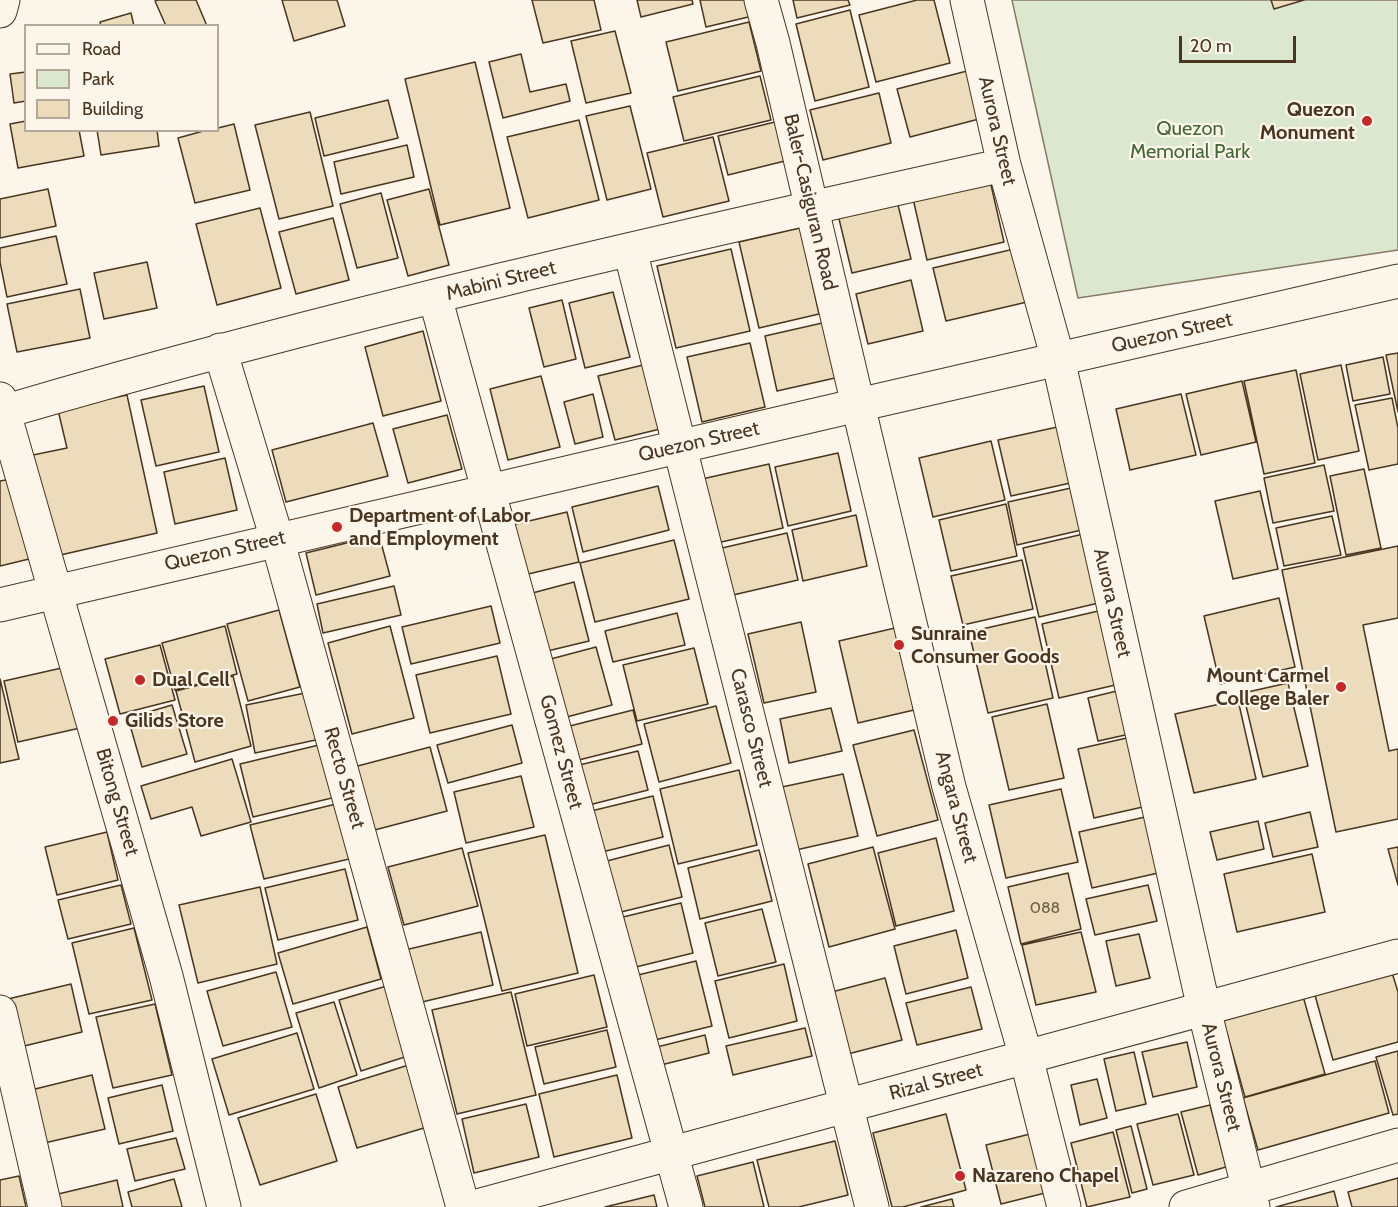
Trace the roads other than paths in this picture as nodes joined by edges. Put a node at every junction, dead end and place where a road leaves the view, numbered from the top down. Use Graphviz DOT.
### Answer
graph roads {
  1 [pos="3,0"];
  2 [pos="761,0"];
  3 [pos="967,0"];
  4 [pos="0,11"];
  5 [pos="1004,165"];
  6 [pos="811,207"];
  7 [pos="630,250"];
  8 [pos="1398,281"];
  9 [pos="435,297"];
  10 [pos="220,350"];
  11 [pos="1058,359"];
  12 [pos="858,405"];
  13 [pos="2,406"];
  14 [pos="680,446"];
  15 [pos="489,490"];
  16 [pos="277,539"];
  17 [pos="57,591"];
  18 [pos="0,605"];
  19 [pos="1398,956"];
  20 [pos="1204,1009"];
  21 [pos="0,1012"];
  22 [pos="1026,1057"];
  23 [pos="846,1106"];
  24 [pos="1398,1145"];
  25 [pos="671,1153"];
  26 [pos="1251,1198"];
  27 [pos="45,1207"];
  28 [pos="224,1207"];
  29 [pos="463,1207"];
  30 [pos="474,1207"];
  31 [pos="686,1207"];
  32 [pos="872,1207"];
  33 [pos="1064,1207"];
  34 [pos="1186,1207"];
  1 -- 4 [label="street"];
  2 -- 6 [label="street, Baler-Casiguran Road"];
  3 -- 5 [label="street, Aurora Street"];
  5 -- 6 [label="street, Mabini Street"];
  5 -- 11 [label="street, Aurora Street"];
  6 -- 7 [label="street, Mabini Street"];
  6 -- 12 [label="street, Baler-Casiguran Road"];
  7 -- 9 [label="street, Mabini Street"];
  7 -- 14 [label="street, Carasco Street"];
  8 -- 11 [label="street, Quezon Street"];
  9 -- 10 [label="street, Mabini Street"];
  9 -- 15 [label="street, Gomez Street"];
  10 -- 13 [label="street, Mabini Street"];
  10 -- 16 [label="street, Recto Street"];
  11 -- 12 [label="street, Quezon Street"];
  11 -- 20 [label="street, Aurora Street"];
  12 -- 14 [label="street, Quezon Street"];
  12 -- 22 [label="street, Angara Street"];
  13 -- 17 [label="street, Bitong Street"];
  14 -- 15 [label="street, Quezon Street"];
  14 -- 23 [label="street, Carasco Street"];
  15 -- 16 [label="street, Quezon Street"];
  15 -- 25 [label="street, Gomez Street"];
  16 -- 17 [label="street, Quezon Street"];
  16 -- 29 [label="street, Recto Street"];
  17 -- 18 [label="street, Quezon Street"];
  17 -- 28 [label="street, Bitong Street"];
  19 -- 20 [label="street, Rizal Street"];
  20 -- 22 [label="street, Rizal Street"];
  20 -- 26 [label="street, Aurora Street"];
  21 -- 27 [label="street"];
  22 -- 23 [label="street, Rizal Street"];
  22 -- 33 [label="street, Angara Street"];
  23 -- 25 [label="street, Rizal Street"];
  23 -- 32 [label="street, Carasco Street"];
  24 -- 26 [label="street"];
  25 -- 30 [label="street, Rizal Street"];
  25 -- 31 [label="street, Gomez Street"];
  26 -- 34 [label="street"];
}
